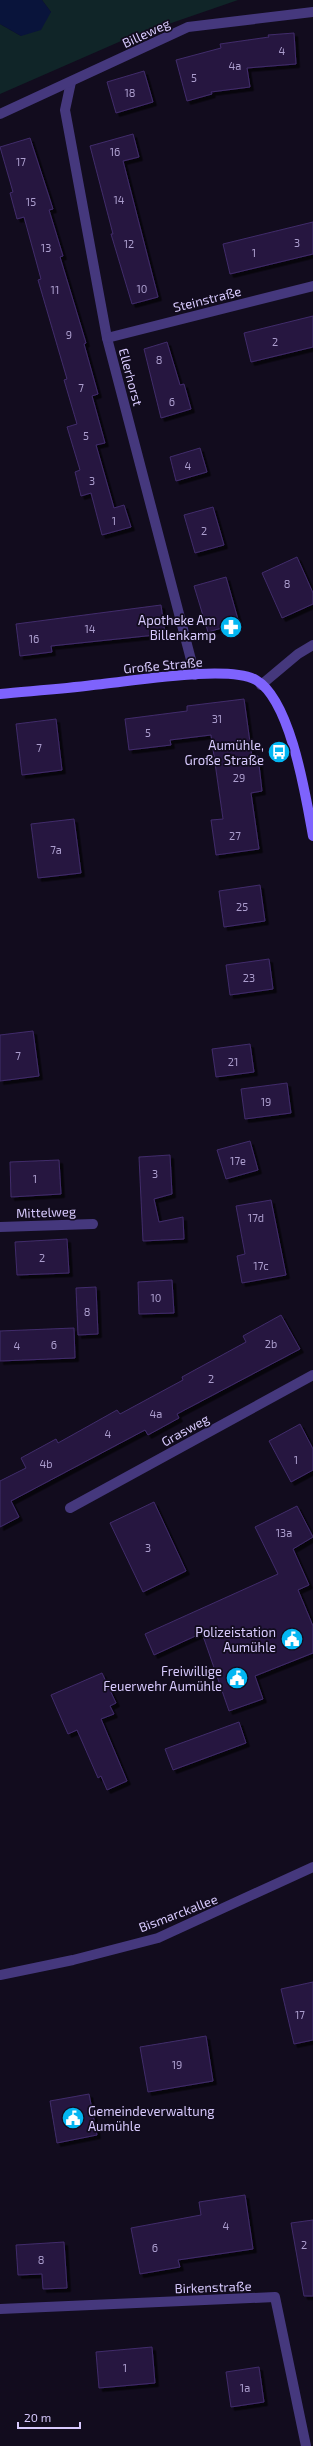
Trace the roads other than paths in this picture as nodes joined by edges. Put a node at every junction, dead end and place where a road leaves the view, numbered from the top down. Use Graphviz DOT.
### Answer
graph roads {
  1 [pos="313,12"];
  2 [pos="71,82"];
  3 [pos="0,114"];
  4 [pos="313,286"];
  5 [pos="107,338"];
  6 [pos="313,645"];
  7 [pos="195,675"];
  8 [pos="261,685"];
  9 [pos="0,694"];
  10 [pos="313,836"];
  11 [pos="93,1224"];
  12 [pos="0,1227"];
  13 [pos="313,1376"];
  14 [pos="70,1508"];
  15 [pos="313,1867"];
  16 [pos="0,1975"];
  17 [pos="0,2309"];
  18 [pos="306,2446"];
  1 -- 2 [label="street, Billeweg"];
  2 -- 3 [label="street, Billeweg"];
  2 -- 5 [label="street, Ellerhorst"];
  4 -- 5 [label="street, Steinstraße"];
  5 -- 7 [label="street, Ellerhorst"];
  6 -- 8 [label="street"];
  7 -- 8 [label="street, Große Straße"];
  7 -- 9 [label="street, Große Straße"];
  8 -- 10 [label="street"];
  11 -- 12 [label="street, Mittelweg"];
  13 -- 14 [label="street, Grasweg"];
  15 -- 16 [label="street, Bismarckallee"];
  17 -- 18 [label="street, Birkenstraße"];
}
